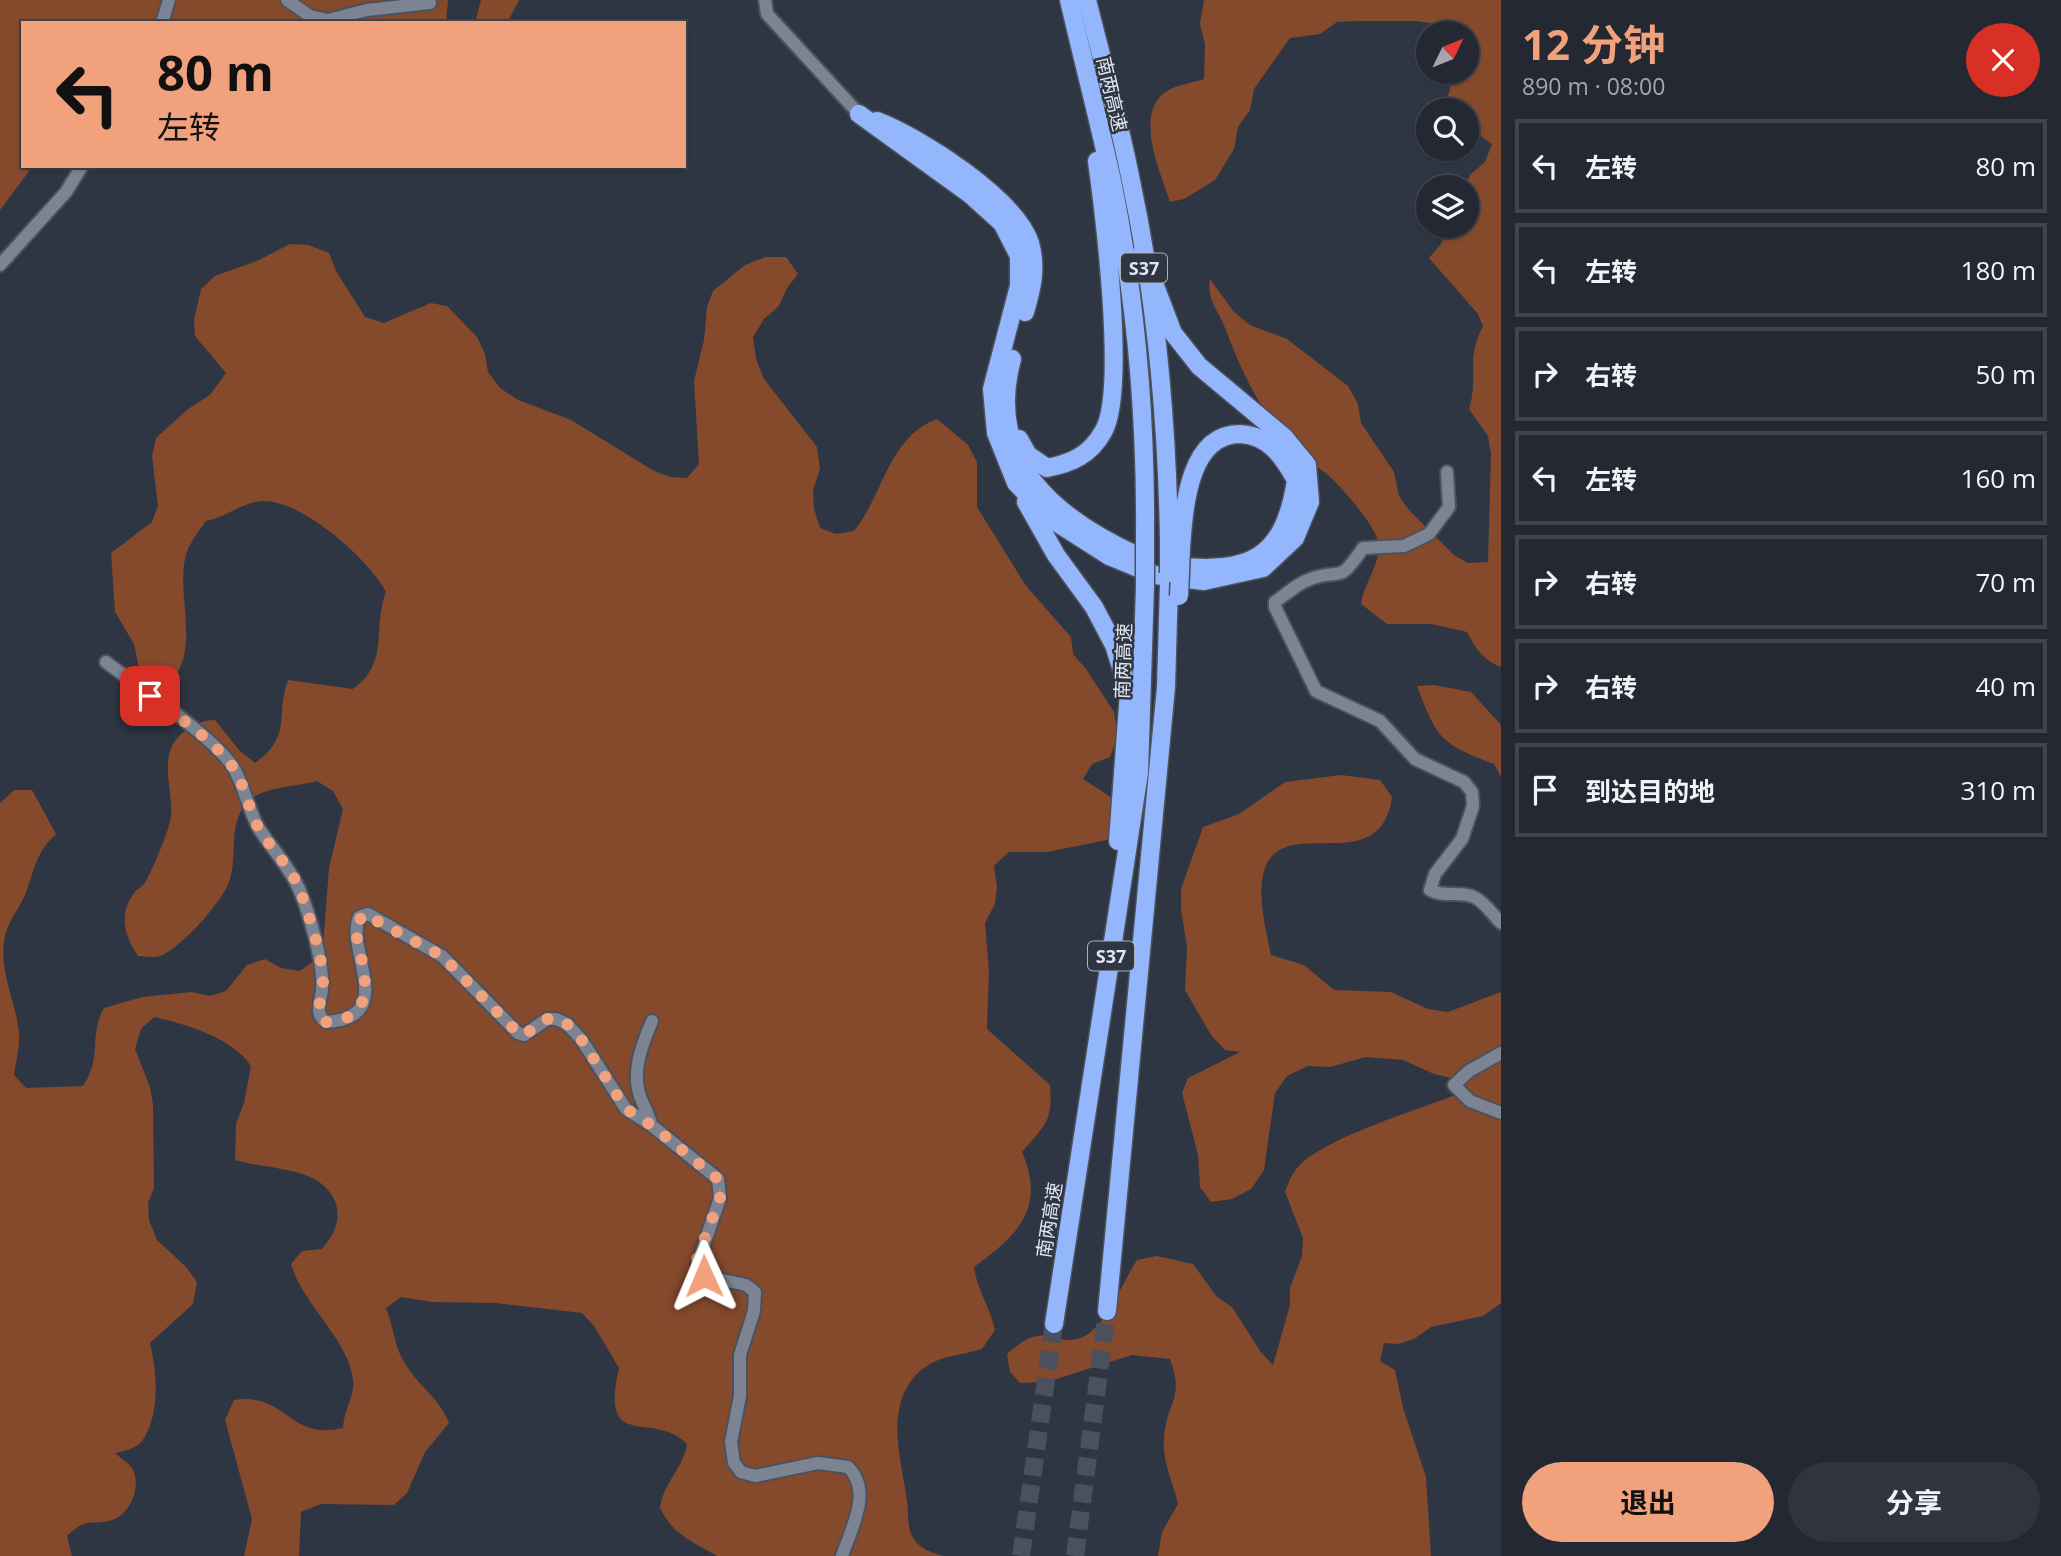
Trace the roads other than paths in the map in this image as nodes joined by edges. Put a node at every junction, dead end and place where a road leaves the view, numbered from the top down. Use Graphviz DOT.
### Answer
graph roads {
  1 [pos="169,0"];
  2 [pos="287,0"];
  3 [pos="765,0"];
  4 [pos="1069,0"];
  5 [pos="1087,0"];
  6 [pos="430,3"];
  7 [pos="163,21"];
  8 [pos="1085,72"];
  9 [pos="859,114"];
  10 [pos="81,168"];
  11 [pos="1142,252"];
  12 [pos="0,265"];
  13 [pos="1001,418"];
  14 [pos="1447,472"];
  15 [pos="1016,483"];
  16 [pos="1175,544"];
  17 [pos="106,662"];
  18 [pos="1501,923"];
  19 [pos="1106,985"];
  20 [pos="652,1021"];
  21 [pos="1501,1053"];
  22 [pos="1501,1113"];
  23 [pos="651,1125"];
  24 [pos="1107,1311"];
  25 [pos="1054,1324"];
  26 [pos="842,1556"];
  1 -- 7 [label="street"];
  2 -- 6 [label="street"];
  3 -- 9 [label="street"];
  4 -- 8 [label="highway, 南两高速 / S37"];
  5 -- 11 [label="highway, 南两高速 / S37"];
  8 -- 13 [label="highway"];
  8 -- 19 [label="highway, 南两高速 / S37, bridge"];
  9 -- 13 [label="highway"];
  10 -- 12 [label="street"];
  11 -- 15 [label="highway"];
  11 -- 16 [label="highway, 南两高速 / S37"];
  13 -- 15 [label="highway"];
  13 -- 16 [label="highway"];
  14 -- 18 [label="street"];
  15 -- 19 [label="highway"];
  16 -- 24 [label="highway, S37, bridge"];
  17 -- 23 [label="street"];
  19 -- 25 [label="highway, 南两高速 / S37"];
  20 -- 23 [label="street"];
  21 -- 22 [label="street"];
  23 -- 26 [label="street"];
}
